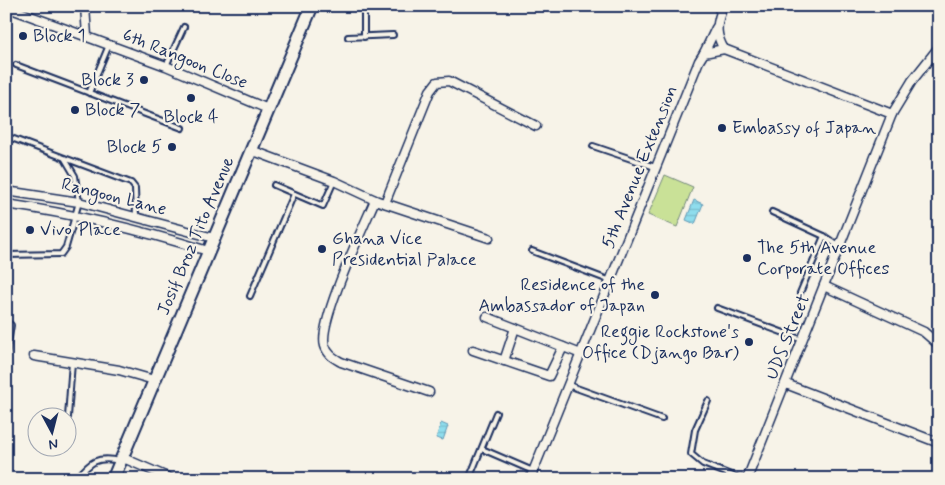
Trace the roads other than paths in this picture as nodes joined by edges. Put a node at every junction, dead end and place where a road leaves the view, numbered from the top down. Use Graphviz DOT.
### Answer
graph roads {
  1 [pos="85,6"];
  2 [pos="312,6"];
  3 [pos="364,6"];
  4 [pos="6,7"];
  5 [pos="721,8"];
  6 [pos="184,27"];
  7 [pos="717,28"];
  8 [pos="393,35"];
  9 [pos="87,36"];
  10 [pos="348,37"];
  11 [pos="364,37"];
  12 [pos="110,45"];
  13 [pos="939,47"];
  14 [pos="724,49"];
  15 [pos="704,53"];
  16 [pos="16,65"];
  17 [pos="166,66"];
  18 [pos="89,93"];
  19 [pos="268,109"];
  20 [pos="892,114"];
  21 [pos="536,126"];
  22 [pos="182,128"];
  23 [pos="6,136"];
  24 [pos="593,146"];
  25 [pos="251,150"];
  26 [pos="66,159"];
  27 [pos="657,168"];
  28 [pos="334,180"];
  29 [pos="274,185"];
  30 [pos="6,191"];
  31 [pos="294,194"];
  32 [pos="375,200"];
  33 [pos="79,202"];
  34 [pos="385,203"];
  35 [pos="6,204"];
  36 [pos="772,212"];
  37 [pos="74,215"];
  38 [pos="136,218"];
  39 [pos="824,236"];
  40 [pos="214,238"];
  41 [pos="489,238"];
  42 [pos="840,247"];
  43 [pos="208,251"];
  44 [pos="532,251"];
  45 [pos="6,255"];
  46 [pos="611,281"];
  47 [pos="824,286"];
  48 [pos="800,294"];
  49 [pos="250,296"];
  50 [pos="717,308"];
  51 [pos="487,317"];
  52 [pos="6,321"];
  53 [pos="515,328"];
  54 [pos="803,340"];
  55 [pos="939,345"];
  56 [pos="563,347"];
  57 [pos="473,350"];
  58 [pos="581,354"];
  59 [pos="6,356"];
  60 [pos="34,356"];
  61 [pos="504,361"];
  62 [pos="72,362"];
  63 [pos="154,380"];
  64 [pos="786,384"];
  65 [pos="568,385"];
  66 [pos="429,392"];
  67 [pos="708,401"];
  68 [pos="69,408"];
  69 [pos="496,412"];
  70 [pos="662,419"];
  71 [pos="939,443"];
  72 [pos="482,449"];
  73 [pos="121,459"];
  74 [pos="531,475"];
  75 [pos="76,479"];
  76 [pos="113,479"];
  77 [pos="172,479"];
  78 [pos="469,479"];
  79 [pos="741,479"];
  80 [pos="747,479"];
  1 -- 9 [label="street"];
  2 -- 19 [label="street, Josif Broz Tito Avenue"];
  3 -- 11 [label="lane"];
  4 -- 9 [label="street, 6th Rangoon Close"];
  5 -- 7 [label="street, 5th Avenue Extension"];
  6 -- 17 [label="lane"];
  7 -- 14 [label="street"];
  7 -- 15 [label="street, 5th Avenue Extension"];
  8 -- 11 [label="lane"];
  9 -- 12 [label="street, 6th Rangoon Close"];
  10 -- 11 [label="lane"];
  12 -- 17 [label="street, 6th Rangoon Close"];
  12 -- 18 [label="lane"];
  13 -- 20 [label="street, UDS Street"];
  14 -- 15 [label="street"];
  14 -- 20 [label="street"];
  15 -- 27 [label="street, 5th Avenue Extension"];
  16 -- 18 [label="lane"];
  17 -- 19 [label="street, 6th Rangoon Close"];
  18 -- 22 [label="lane"];
  19 -- 25 [label="street, Josif Broz Tito Avenue"];
  20 -- 42 [label="street, UDS Street"];
  21 -- 34 [label="street"];
  23 -- 26 [label="lane"];
  24 -- 27 [label="lane"];
  25 -- 28 [label="street"];
  25 -- 40 [label="street, Josif Broz Tito Avenue"];
  26 -- 33 [label="lane"];
  26 -- 38 [label="lane"];
  27 -- 46 [label="street, 5th Avenue Extension"];
  28 -- 31 [label="lane"];
  28 -- 32 [label="street"];
  29 -- 31 [label="lane"];
  30 -- 33 [label="street, Rangoon Lane"];
  31 -- 49 [label="lane"];
  32 -- 34 [label="street"];
  32 -- 66 [label="street"];
  33 -- 37 [label="lane"];
  33 -- 38 [label="street, Rangoon Lane"];
  34 -- 41 [label="street"];
  35 -- 37 [label="street, Rangoon Lane"];
  36 -- 39 [label="lane"];
  37 -- 43 [label="street, Rangoon Lane"];
  37 -- 45 [label="lane"];
  38 -- 40 [label="street, Rangoon Lane"];
  39 -- 42 [label="lane"];
  39 -- 48 [label="lane"];
  40 -- 43 [label="street, Josif Broz Tito Avenue"];
  42 -- 47 [label="street, UDS Street"];
  43 -- 63 [label="street, Josif Broz Tito Avenue"];
  44 -- 46 [label="lane"];
  46 -- 58 [label="street, 5th Avenue Extension"];
  47 -- 54 [label="street, UDS Street"];
  47 -- 55 [label="street"];
  50 -- 54 [label="lane"];
  51 -- 53 [label="street"];
  52 -- 59 [label="lane"];
  53 -- 56 [label="street"];
  53 -- 61 [label="street"];
  54 -- 64 [label="street, UDS Street"];
  56 -- 58 [label="street"];
  56 -- 61 [label="street"];
  57 -- 61 [label="street"];
  58 -- 65 [label="street, 5th Avenue Extension"];
  60 -- 62 [label="street"];
  62 -- 63 [label="street"];
  62 -- 68 [label="lane"];
  63 -- 73 [label="street, Josif Broz Tito Avenue"];
  64 -- 71 [label="street"];
  64 -- 80 [label="street, UDS Street"];
  65 -- 70 [label="lane"];
  65 -- 74 [label="street, 5th Avenue Extension"];
  67 -- 79 [label="lane"];
  69 -- 72 [label="lane"];
  72 -- 74 [label="lane"];
  72 -- 78 [label="lane"];
  73 -- 75 [label="lane"];
  73 -- 76 [label="street, Josif Broz Tito Avenue"];
  73 -- 77 [label="street"];
}
